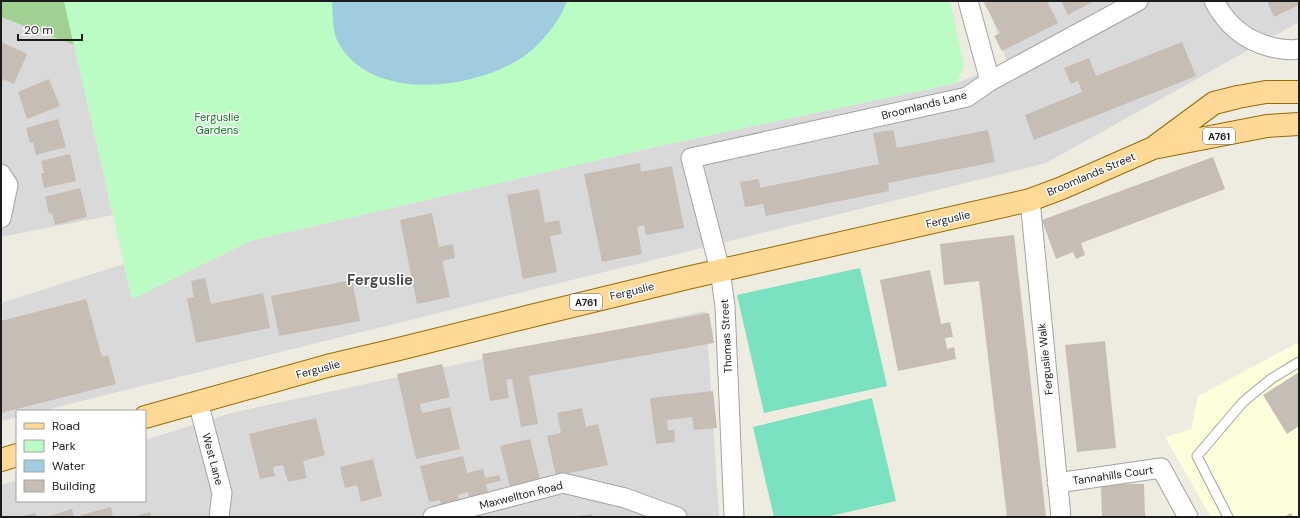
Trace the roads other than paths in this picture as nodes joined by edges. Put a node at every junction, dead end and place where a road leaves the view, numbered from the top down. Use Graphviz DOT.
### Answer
graph roads {
  1 [pos="968,1"];
  2 [pos="1138,1"];
  3 [pos="1214,1"];
  4 [pos="1299,49"];
  5 [pos="990,81"];
  6 [pos="1299,92"];
  7 [pos="1292,125"];
  8 [pos="1153,148"];
  9 [pos="691,158"];
  10 [pos="1,174"];
  11 [pos="1030,200"];
  12 [pos="1,218"];
  13 [pos="720,270"];
  14 [pos="1299,362"];
  15 [pos="198,402"];
  16 [pos="146,417"];
  17 [pos="16,455"];
  18 [pos="1,460"];
  19 [pos="1057,483"];
  20 [pos="218,517"];
  21 [pos="433,517"];
  22 [pos="677,517"];
  23 [pos="734,517"];
  24 [pos="1061,517"];
  25 [pos="1188,517"];
  26 [pos="1228,517"];
  1 -- 5 [label="street"];
  2 -- 5 [label="street, Broomlands Lane"];
  3 -- 4 [label="street"];
  5 -- 9 [label="street, Broomlands Lane"];
  6 -- 8 [label="main road, Broomlands Street / A761"];
  7 -- 8 [label="main road, Broomlands Street / A761"];
  8 -- 11 [label="main road, Broomlands Street / A761"];
  9 -- 13 [label="street, Thomas Street"];
  10 -- 12 [label="street"];
  11 -- 13 [label="main road, Ferguslie / A761"];
  11 -- 19 [label="street, Ferguslie Walk"];
  13 -- 15 [label="main road, Ferguslie / A761"];
  13 -- 23 [label="street, Thomas Street"];
  14 -- 26 [label="lane"];
  15 -- 16 [label="main road, Ferguslie / A761"];
  15 -- 20 [label="street, West Lane"];
  17 -- 18 [label="main road"];
  19 -- 24 [label="street, Ferguslie Walk"];
  19 -- 25 [label="street, Tannahills Court"];
  21 -- 22 [label="street, Maxwellton Road"];
}
